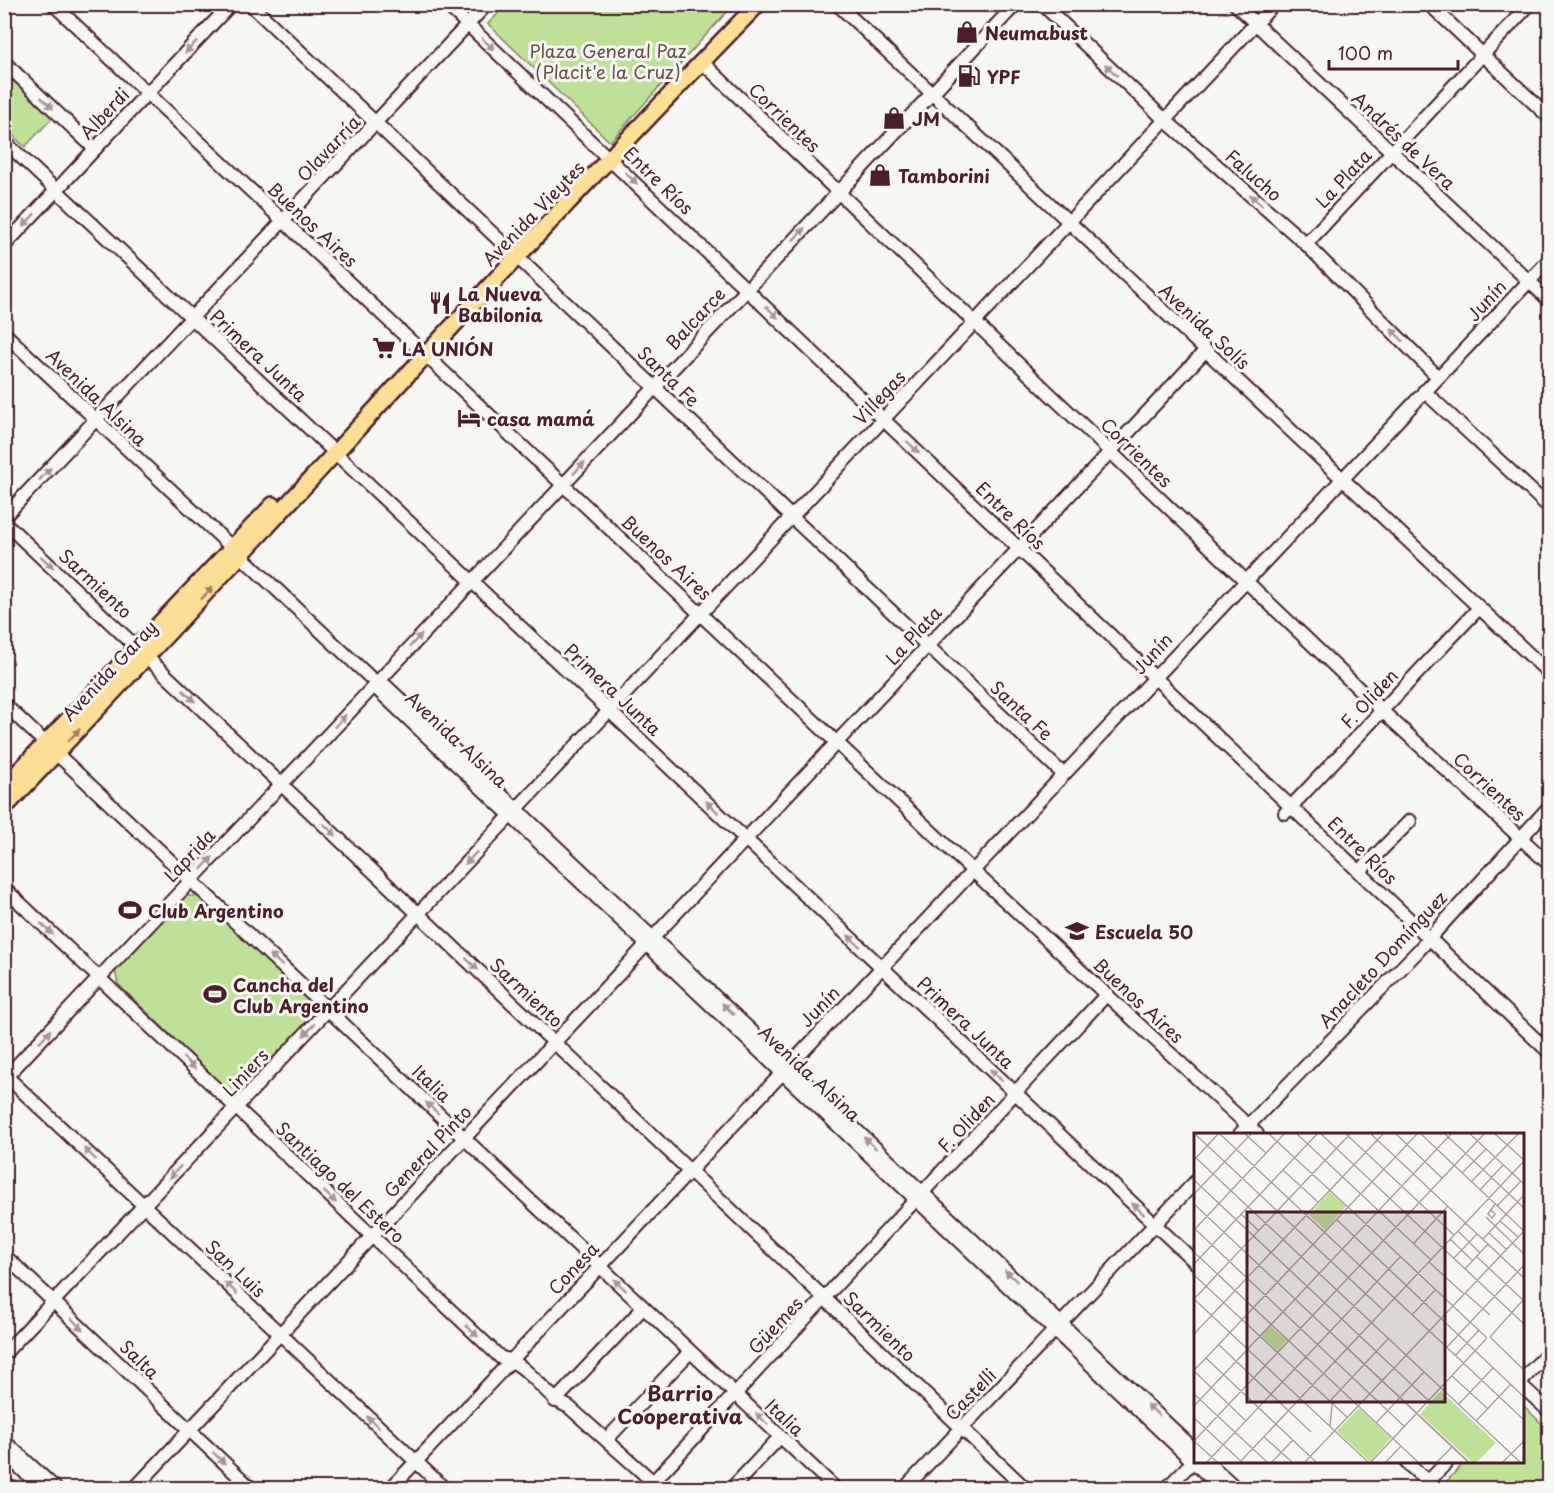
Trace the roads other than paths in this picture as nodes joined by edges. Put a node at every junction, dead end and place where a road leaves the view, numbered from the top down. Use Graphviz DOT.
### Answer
graph roads {
  1 [pos="53,4"];
  2 [pos="231,4"];
  3 [pos="250,4"];
  4 [pos="446,4"];
  5 [pos="487,4"];
  6 [pos="747,4"];
  7 [pos="758,4"];
  8 [pos="837,4"];
  9 [pos="1016,4"];
  10 [pos="1042,4"];
  11 [pos="1235,4"];
  12 [pos="1274,4"];
  13 [pos="1429,4"];
  14 [pos="1530,4"];
  15 [pos="1256,24"];
  16 [pos="468,25"];
  17 [pos="1483,55"];
  18 [pos="4,62"];
  19 [pos="702,62"];
  20 [pos="147,93"];
  21 [pos="931,94"];
  22 [pos="1550,118"];
  23 [pos="1165,120"];
  24 [pos="375,123"];
  25 [pos="4,141"];
  26 [pos="96,149"];
  27 [pos="1392,152"];
  28 [pos="609,157"];
  29 [pos="57,190"];
  30 [pos="838,193"];
  31 [pos="283,221"];
  32 [pos="1068,223"];
  33 [pos="1306,244"];
  34 [pos="4,246"];
  35 [pos="516,255"];
  36 [pos="1550,259"];
  37 [pos="1528,281"];
  38 [pos="747,289"];
  39 [pos="1550,301"];
  40 [pos="192,318"];
  41 [pos="975,322"];
  42 [pos="4,333"];
  43 [pos="1205,351"];
  44 [pos="424,353"];
  45 [pos="1438,377"];
  46 [pos="655,387"];
  47 [pos="1424,391"];
  48 [pos="884,419"];
  49 [pos="96,420"];
  50 [pos="333,448"];
  51 [pos="1110,452"];
  52 [pos="1342,479"];
  53 [pos="563,484"];
  54 [pos="1550,508"];
  55 [pos="4,517"];
  56 [pos="792,517"];
  57 [pos="4,522"];
  58 [pos="1019,548"];
  59 [pos="236,553"];
  60 [pos="1246,580"];
  61 [pos="472,581"];
  62 [pos="1479,608"];
  63 [pos="700,614"];
  64 [pos="928,645"];
  65 [pos="143,652"];
  66 [pos="1550,674"];
  67 [pos="1155,677"];
  68 [pos="376,683"];
  69 [pos="4,704"];
  70 [pos="1381,710"];
  71 [pos="609,711"];
  72 [pos="837,742"];
  73 [pos="52,748"];
  74 [pos="1063,774"];
  75 [pos="281,783"];
  76 [pos="4,788"];
  77 [pos="1550,806"];
  78 [pos="4,808"];
  79 [pos="1288,810"];
  80 [pos="514,812"];
  81 [pos="1410,821"];
  82 [pos="1520,838"];
  83 [pos="746,839"];
  84 [pos="1550,865"];
  85 [pos="973,871"];
  86 [pos="1359,872"];
  87 [pos="191,880"];
  88 [pos="4,888"];
  89 [pos="418,914"];
  90 [pos="1428,938"];
  91 [pos="650,941"];
  92 [pos="881,967"];
  93 [pos="99,978"];
  94 [pos="1107,994"];
  95 [pos="328,1010"];
  96 [pos="554,1042"];
  97 [pos="1550,1053"];
  98 [pos="785,1069"];
  99 [pos="5,1076"];
  100 [pos="1016,1094"];
  101 [pos="236,1108"];
  102 [pos="1248,1132"];
  103 [pos="464,1138"];
  104 [pos="689,1170"];
  105 [pos="1194,1183"];
  106 [pos="920,1196"];
  107 [pos="144,1205"];
  108 [pos="1155,1225"];
  109 [pos="372,1236"];
  110 [pos="4,1255"];
  111 [pos="1194,1261"];
  112 [pos="599,1266"];
  113 [pos="824,1298"];
  114 [pos="54,1301"];
  115 [pos="644,1308"];
  116 [pos="1058,1327"];
  117 [pos="280,1334"];
  118 [pos="1550,1351"];
  119 [pos="690,1352"];
  120 [pos="4,1354"];
  121 [pos="512,1359"];
  122 [pos="1524,1378"];
  123 [pos="1524,1388"];
  124 [pos="735,1394"];
  125 [pos="555,1401"];
  126 [pos="1550,1412"];
  127 [pos="962,1429"];
  128 [pos="189,1430"];
  129 [pos="780,1437"];
  130 [pos="607,1439"];
  131 [pos="4,1441"];
  132 [pos="4,1453"];
  133 [pos="1194,1457"];
  134 [pos="416,1462"];
  135 [pos="1199,1463"];
  136 [pos="1209,1463"];
  137 [pos="1408,1463"];
  138 [pos="1445,1463"];
  139 [pos="657,1485"];
  140 [pos="1425,1485"];
  141 [pos="826,1486"];
  142 [pos="42,1488"];
  143 [pos="55,1488"];
  144 [pos="135,1488"];
  145 [pos="251,1488"];
  146 [pos="391,1488"];
  147 [pos="444,1488"];
  148 [pos="732,1488"];
  149 [pos="905,1488"];
  150 [pos="1025,1488"];
  151 [pos="1167,1488"];
  152 [pos="1221,1488"];
  153 [pos="1236,1488"];
  1 -- 20 [label="street, Buenos Aires"];
  2 -- 20 [label="street, Alberdi, one-way"];
  3 -- 24 [label="street, Santa Fe"];
  4 -- 16 [label="street, Entre Ríos"];
  5 -- 16 [label="street, Olavarría"];
  6 -- 28 [label="main road, Avenida Vieytes"];
  7 -- 19 [label="main road, Avenida Vieytes"];
  8 -- 21 [label="street, Avenida Solís"];
  9 -- 21 [label="street, Balcarce"];
  23 -- 10 [label="street, Falucho, one-way"];
  11 -- 15 [label="street, Andrés de Vera"];
  12 -- 15 [label="street, Villegas"];
  13 -- 17 [label="street"];
  14 -- 17 [label="street, La Plata"];
  15 -- 23 [label="street, Villegas"];
  15 -- 27 [label="street, Andrés de Vera"];
  16 -- 24 [label="street, Olavarría"];
  16 -- 28 [label="street, Entre Ríos, one-way"];
  17 -- 22 [label="street"];
  17 -- 27 [label="street, La Plata"];
  18 -- 26 [label="street, one-way"];
  19 -- 28 [label="main road, Avenida Vieytes"];
  19 -- 30 [label="street, Corrientes"];
  20 -- 26 [label="street, Alberdi"];
  20 -- 31 [label="street, Buenos Aires"];
  21 -- 30 [label="street, Balcarce"];
  21 -- 32 [label="street, Avenida Solís"];
  23 -- 32 [label="street, Villegas"];
  33 -- 23 [label="street, Falucho, one-way"];
  24 -- 31 [label="street, Olavarría"];
  24 -- 35 [label="street, Santa Fe"];
  25 -- 29 [label="street, Primera Junta"];
  26 -- 29 [label="street, Alberdi"];
  27 -- 33 [label="street, La Plata"];
  27 -- 37 [label="street, Andrés de Vera"];
  28 -- 35 [label="main road, Avenida Vieytes"];
  28 -- 38 [label="street, Entre Ríos, one-way"];
  29 -- 34 [label="street, Alberdi, one-way"];
  29 -- 40 [label="street, Primera Junta"];
  38 -- 30 [label="street, Balcarce, one-way"];
  30 -- 41 [label="street, Corrientes"];
  31 -- 40 [label="street, Olavarría"];
  31 -- 44 [label="street, Buenos Aires"];
  32 -- 41 [label="street, Villegas"];
  32 -- 43 [label="street, Avenida Solís"];
  45 -- 33 [label="street, Falucho, one-way"];
  35 -- 44 [label="main road, Avenida Vieytes"];
  35 -- 46 [label="street, Santa Fe"];
  36 -- 37 [label="street, Junín"];
  37 -- 39 [label="street, Andrés de Vera"];
  37 -- 45 [label="street, Junín"];
  38 -- 46 [label="street, Balcarce"];
  38 -- 48 [label="street, Entre Ríos, one-way"];
  40 -- 49 [label="street, Olavarría"];
  40 -- 50 [label="street, Primera Junta"];
  41 -- 48 [label="street, Villegas"];
  41 -- 51 [label="street, Corrientes"];
  42 -- 49 [label="street, Avenida Alsina"];
  43 -- 51 [label="street, La Plata"];
  43 -- 52 [label="street, Avenida Solís"];
  44 -- 50 [label="main road, Avenida Vieytes"];
  44 -- 53 [label="street, Buenos Aires"];
  45 -- 47 [label="street, Junín"];
  53 -- 46 [label="street, Balcarce, one-way"];
  46 -- 56 [label="street, Santa Fe"];
  47 -- 52 [label="street, Junín"];
  47 -- 54 [label="street"];
  48 -- 56 [label="street, Villegas"];
  48 -- 58 [label="street, Entre Ríos, one-way"];
  55 -- 49 [label="street, Olavarría, one-way"];
  49 -- 59 [label="street, Avenida Alsina"];
  50 -- 59 [label="main road, Avenida Vieytes"];
  50 -- 61 [label="street, Primera Junta"];
  51 -- 58 [label="street, La Plata"];
  51 -- 60 [label="street, Corrientes"];
  52 -- 60 [label="street, Junín"];
  52 -- 62 [label="street, Avenida Solís"];
  53 -- 61 [label="street, Balcarce"];
  53 -- 63 [label="street, Buenos Aires"];
  56 -- 63 [label="street, Villegas"];
  56 -- 64 [label="street, Santa Fe"];
  57 -- 65 [label="street, Sarmiento, one-way"];
  58 -- 64 [label="street, La Plata"];
  58 -- 67 [label="street, Entre Ríos"];
  59 -- 65 [label="main road, Avenida Garay"];
  59 -- 68 [label="street, Avenida Alsina"];
  60 -- 67 [label="street, Junín"];
  60 -- 70 [label="street, Corrientes"];
  68 -- 61 [label="street, Balcarce, one-way"];
  61 -- 71 [label="street, Primera Junta"];
  62 -- 66 [label="street, Avenida Solís"];
  62 -- 70 [label="street, F. Oliden"];
  63 -- 71 [label="street, Villegas"];
  63 -- 72 [label="street, Buenos Aires"];
  64 -- 72 [label="street, La Plata"];
  64 -- 74 [label="street, Santa Fe"];
  65 -- 73 [label="main road, Avenida Garay"];
  65 -- 75 [label="street, Sarmiento, one-way"];
  67 -- 74 [label="street, Junín"];
  67 -- 79 [label="street, Entre Ríos"];
  75 -- 68 [label="street, Laprida, one-way"];
  68 -- 80 [label="street, Avenida Alsina"];
  69 -- 73 [label="street, Italia"];
  70 -- 79 [label="street, F. Oliden"];
  70 -- 82 [label="street, Corrientes"];
  71 -- 80 [label="street, Villegas"];
  83 -- 71 [label="street, Primera Junta, one-way"];
  72 -- 83 [label="street, La Plata"];
  72 -- 85 [label="street, Buenos Aires"];
  73 -- 76 [label="main road, Avenida Garay"];
  73 -- 78 [label="main road, Avenida Garay"];
  73 -- 87 [label="street, Italia"];
  74 -- 85 [label="street, Junín"];
  87 -- 75 [label="street, Laprida, one-way"];
  75 -- 89 [label="street, Sarmiento, one-way"];
  77 -- 82 [label="street, Anacleto Domínguez"];
  79 -- 86 [label="street, Entre Ríos"];
  80 -- 89 [label="street, Liniers, one-way"];
  80 -- 91 [label="street, Avenida Alsina"];
  81 -- 86 [label="street"];
  82 -- 84 [label="street, Corrientes"];
  82 -- 90 [label="street, Anacleto Domínguez"];
  83 -- 91 [label="street, La Plata"];
  92 -- 83 [label="street, Primera Junta, one-way"];
  85 -- 92 [label="street, Junín"];
  85 -- 94 [label="street, Buenos Aires"];
  86 -- 90 [label="street, Entre Ríos"];
  87 -- 93 [label="street, Laprida"];
  95 -- 87 [label="street, Italia, one-way"];
  88 -- 93 [label="street, Santiago del Estero, one-way"];
  89 -- 95 [label="street, Liniers"];
  89 -- 96 [label="street, Sarmiento, one-way"];
  90 -- 97 [label="street, Entre Ríos"];
  90 -- 102 [label="street, Anacleto Domínguez"];
  91 -- 96 [label="street, General Pinto"];
  91 -- 98 [label="street, Avenida Alsina"];
  92 -- 98 [label="street, Junín"];
  100 -- 92 [label="street, Primera Junta, one-way"];
  99 -- 93 [label="street, Laprida, one-way"];
  93 -- 101 [label="street, Santiago del Estero, one-way"];
  94 -- 100 [label="street, F. Oliden"];
  94 -- 102 [label="street, Buenos Aires"];
  95 -- 101 [label="street, Liniers, one-way"];
  103 -- 95 [label="street, Italia, one-way"];
  96 -- 103 [label="street, General Pinto"];
  96 -- 104 [label="street, Sarmiento"];
  98 -- 104 [label="street, Conesa"];
  98 -- 106 [label="street, Avenida Alsina"];
  107 -- 99 [label="street, San Luis, one-way"];
  100 -- 106 [label="street, F. Oliden"];
  108 -- 100 [label="street, Primera Junta, one-way"];
  101 -- 107 [label="street, Liniers, one-way"];
  101 -- 109 [label="street, Santiago del Estero, one-way"];
  103 -- 109 [label="street, General Pinto"];
  103 -- 112 [label="street, Italia"];
  104 -- 112 [label="street, Conesa"];
  104 -- 113 [label="street, Sarmiento"];
  105 -- 108 [label="street"];
  106 -- 113 [label="street, Güemes"];
  106 -- 116 [label="street, Avenida Alsina"];
  107 -- 114 [label="street, Liniers"];
  117 -- 107 [label="street, San Luis, one-way"];
  108 -- 111 [label="street, Primera Junta"];
  108 -- 116 [label="street"];
  109 -- 117 [label="street, General Pinto"];
  109 -- 121 [label="street, Santiago del Estero, one-way"];
  110 -- 114 [label="street, Salta"];
  115 -- 112 [label="street, Italia, one-way"];
  112 -- 121 [label="street, Conesa"];
  113 -- 124 [label="street, Güemes"];
  113 -- 127 [label="street, Sarmiento"];
  114 -- 120 [label="street, Liniers"];
  114 -- 128 [label="street, Salta, one-way"];
  115 -- 119 [label="street, Italia"];
  115 -- 125 [label="street"];
  116 -- 127 [label="street, Castelli"];
  116 -- 133 [label="street, Avenida Alsina"];
  117 -- 128 [label="street, General Pinto"];
  134 -- 117 [label="street, San Luis, one-way"];
  118 -- 122 [label="street"];
  119 -- 124 [label="street, Italia"];
  119 -- 130 [label="street"];
  121 -- 125 [label="street, Santiago del Estero"];
  121 -- 134 [label="street, Conesa"];
  123 -- 126 [label="street"];
  129 -- 124 [label="street, Italia, one-way"];
  124 -- 139 [label="street, Güemes"];
  125 -- 130 [label="street, Santiago del Estero"];
  127 -- 149 [label="street, Castelli"];
  127 -- 150 [label="street, Sarmiento"];
  128 -- 144 [label="street, General Pinto"];
  128 -- 145 [label="street, Salta, one-way"];
  129 -- 141 [label="street, Italia"];
  129 -- 148 [label="street"];
  130 -- 139 [label="street, Santiago del Estero"];
  131 -- 143 [label="street"];
  132 -- 142 [label="street"];
  133 -- 151 [label="street"];
  134 -- 146 [label="street, Conesa"];
  134 -- 147 [label="street, San Luis"];
  135 -- 152 [label="street, Avenida Alsina"];
  136 -- 153 [label="street"];
  137 -- 140 [label="street"];
  138 -- 140 [label="street"];
}
